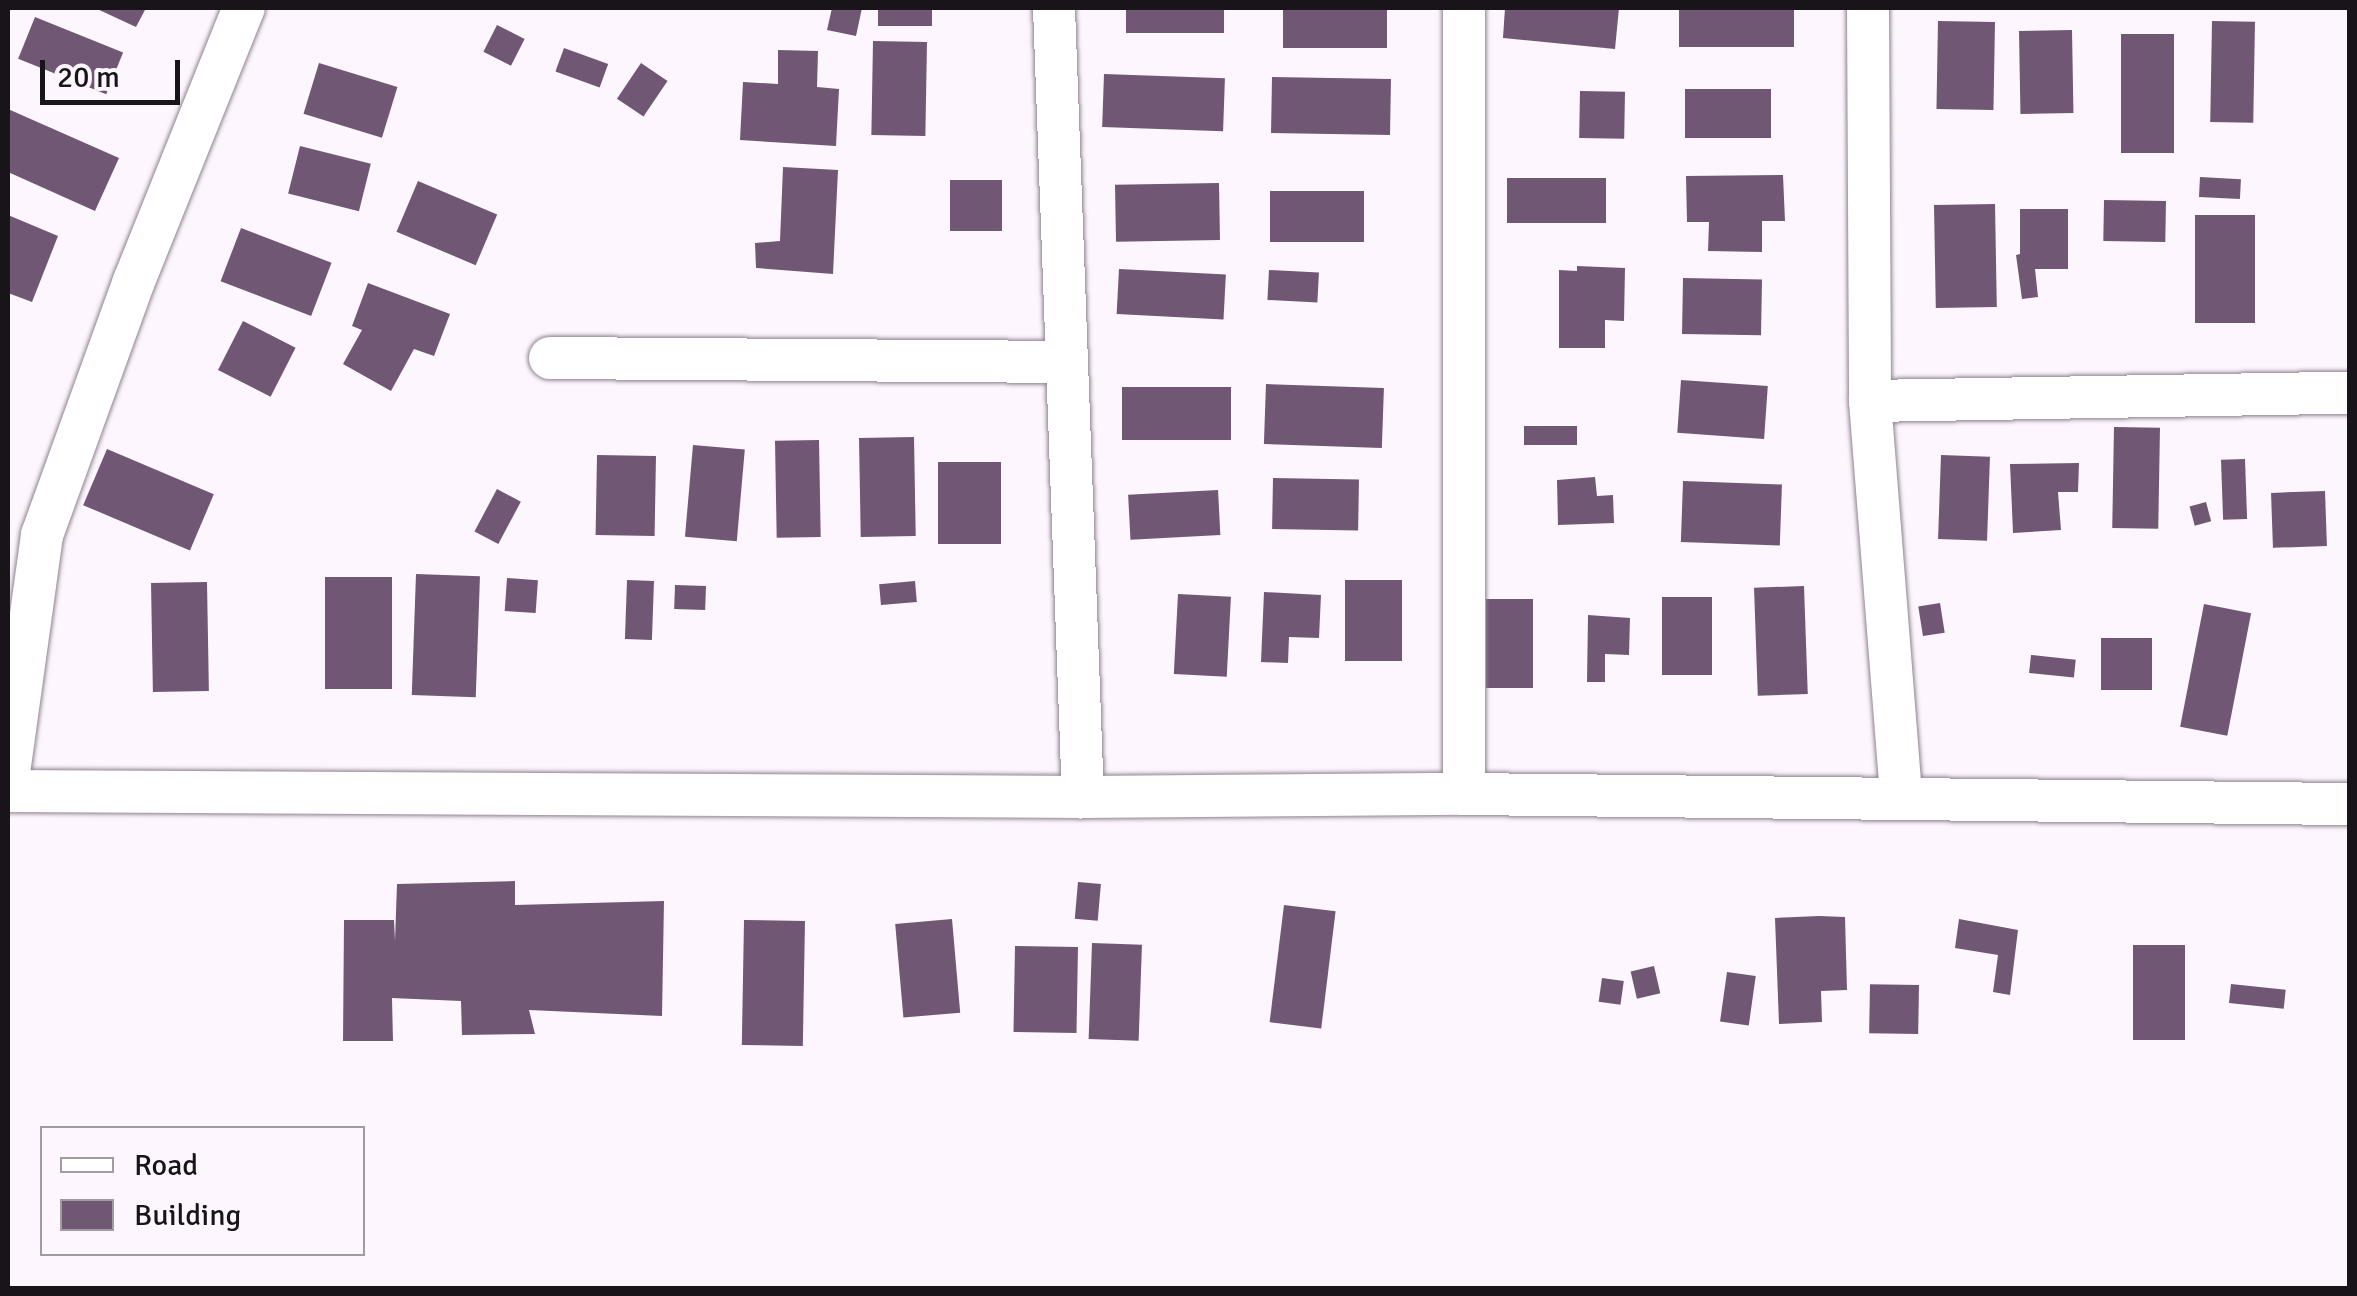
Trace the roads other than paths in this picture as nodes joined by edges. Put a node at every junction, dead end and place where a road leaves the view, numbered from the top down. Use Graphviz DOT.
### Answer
graph roads {
  1 [pos="244,8"];
  2 [pos="1054,8"];
  3 [pos="1464,8"];
  4 [pos="1868,8"];
  5 [pos="550,358"];
  6 [pos="1067,362"];
  7 [pos="2350,393"];
  8 [pos="1870,401"];
  9 [pos="8,780"];
  10 [pos="8,791"];
  11 [pos="1464,794"];
  12 [pos="1083,796"];
  13 [pos="1901,796"];
  14 [pos="2350,804"];
  1 -- 9 [label="street"];
  2 -- 6 [label="street"];
  3 -- 11 [label="street"];
  4 -- 8 [label="street"];
  5 -- 6 [label="street"];
  6 -- 12 [label="street"];
  7 -- 8 [label="street"];
  8 -- 13 [label="street"];
  10 -- 12 [label="street"];
  11 -- 12 [label="street"];
  11 -- 13 [label="street"];
  13 -- 14 [label="street"];
}
